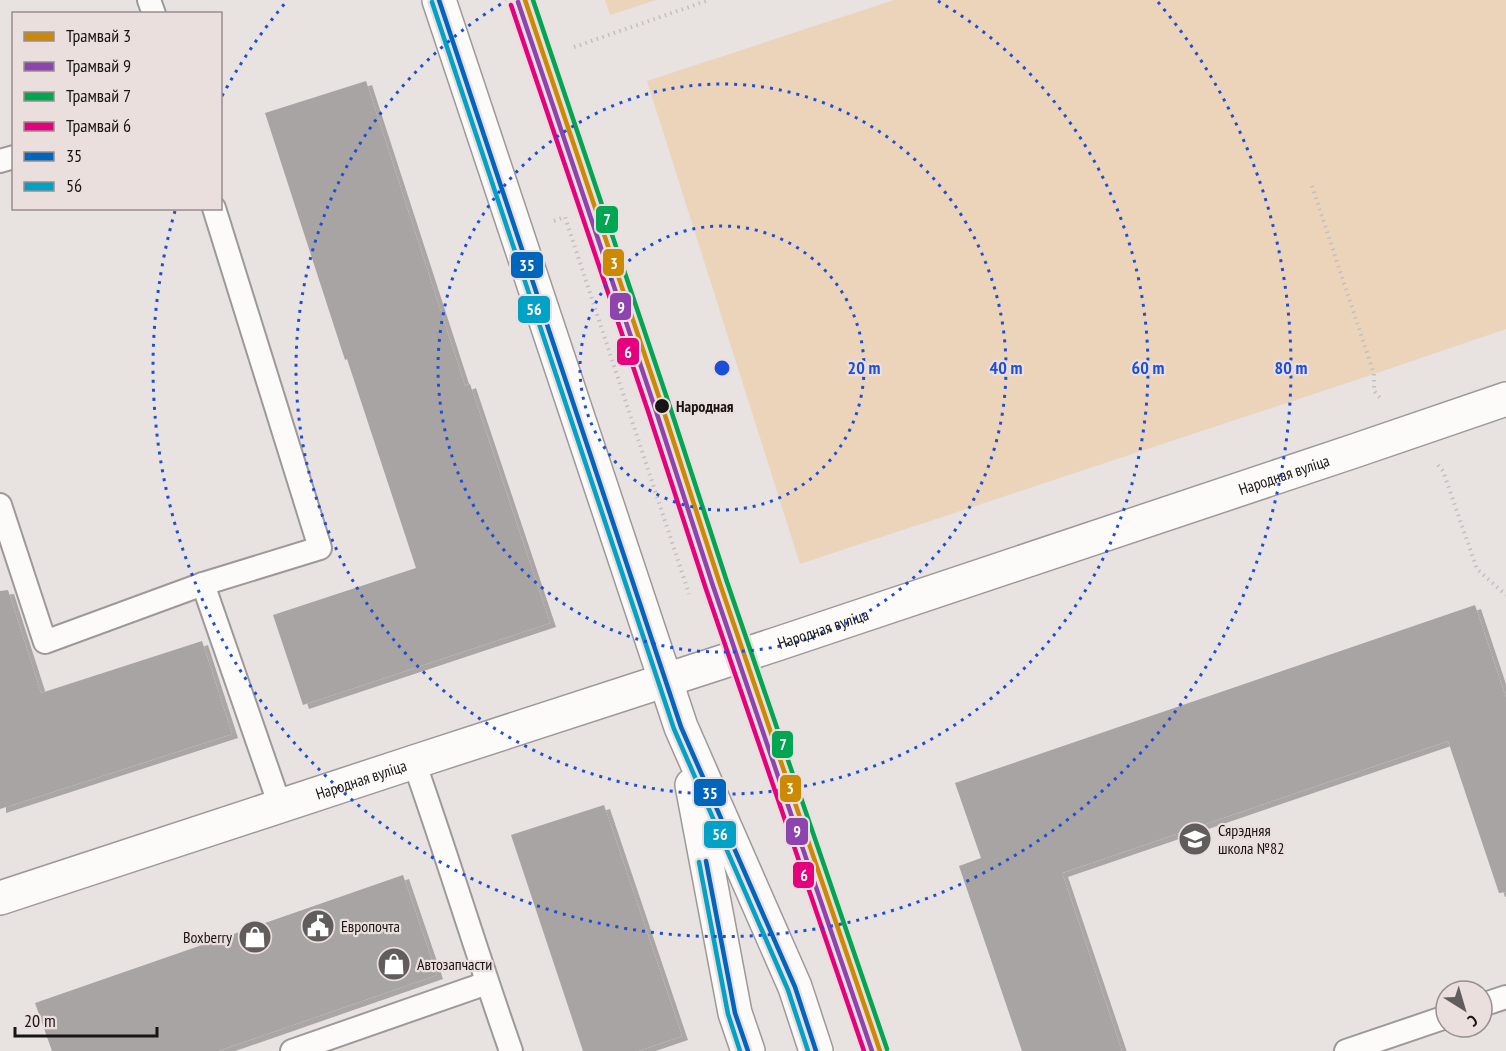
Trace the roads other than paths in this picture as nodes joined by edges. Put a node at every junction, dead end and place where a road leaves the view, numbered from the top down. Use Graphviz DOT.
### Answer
graph roads {
  1 [pos="439,0"];
  2 [pos="215,210"];
  3 [pos="1506,399"];
  4 [pos="0,505"];
  5 [pos="203,584"];
  6 [pos="665,680"];
  7 [pos="681,727"];
  8 [pos="414,762"];
  9 [pos="280,806"];
  10 [pos="0,898"];
  11 [pos="487,983"];
  12 [pos="1434,1021"];
  13 [pos="292,1051"];
  14 [pos="511,1051"];
  15 [pos="748,1051"];
  16 [pos="816,1051"];
  17 [pos="1346,1051"];
  1 -- 6 [label="street"];
  2 -- 5 [label="lane"];
  3 -- 6 [label="street, Народная вуліца"];
  4 -- 5 [label="lane"];
  5 -- 9 [label="lane"];
  6 -- 7 [label="street"];
  6 -- 8 [label="street, Народная вуліца"];
  7 -- 15 [label="street"];
  7 -- 16 [label="street"];
  8 -- 9 [label="street, Народная вуліца"];
  8 -- 11 [label="lane"];
  9 -- 10 [label="street, Народная вуліца"];
  11 -- 13 [label="lane"];
  11 -- 14 [label="lane"];
  12 -- 17 [label="lane"];
}
